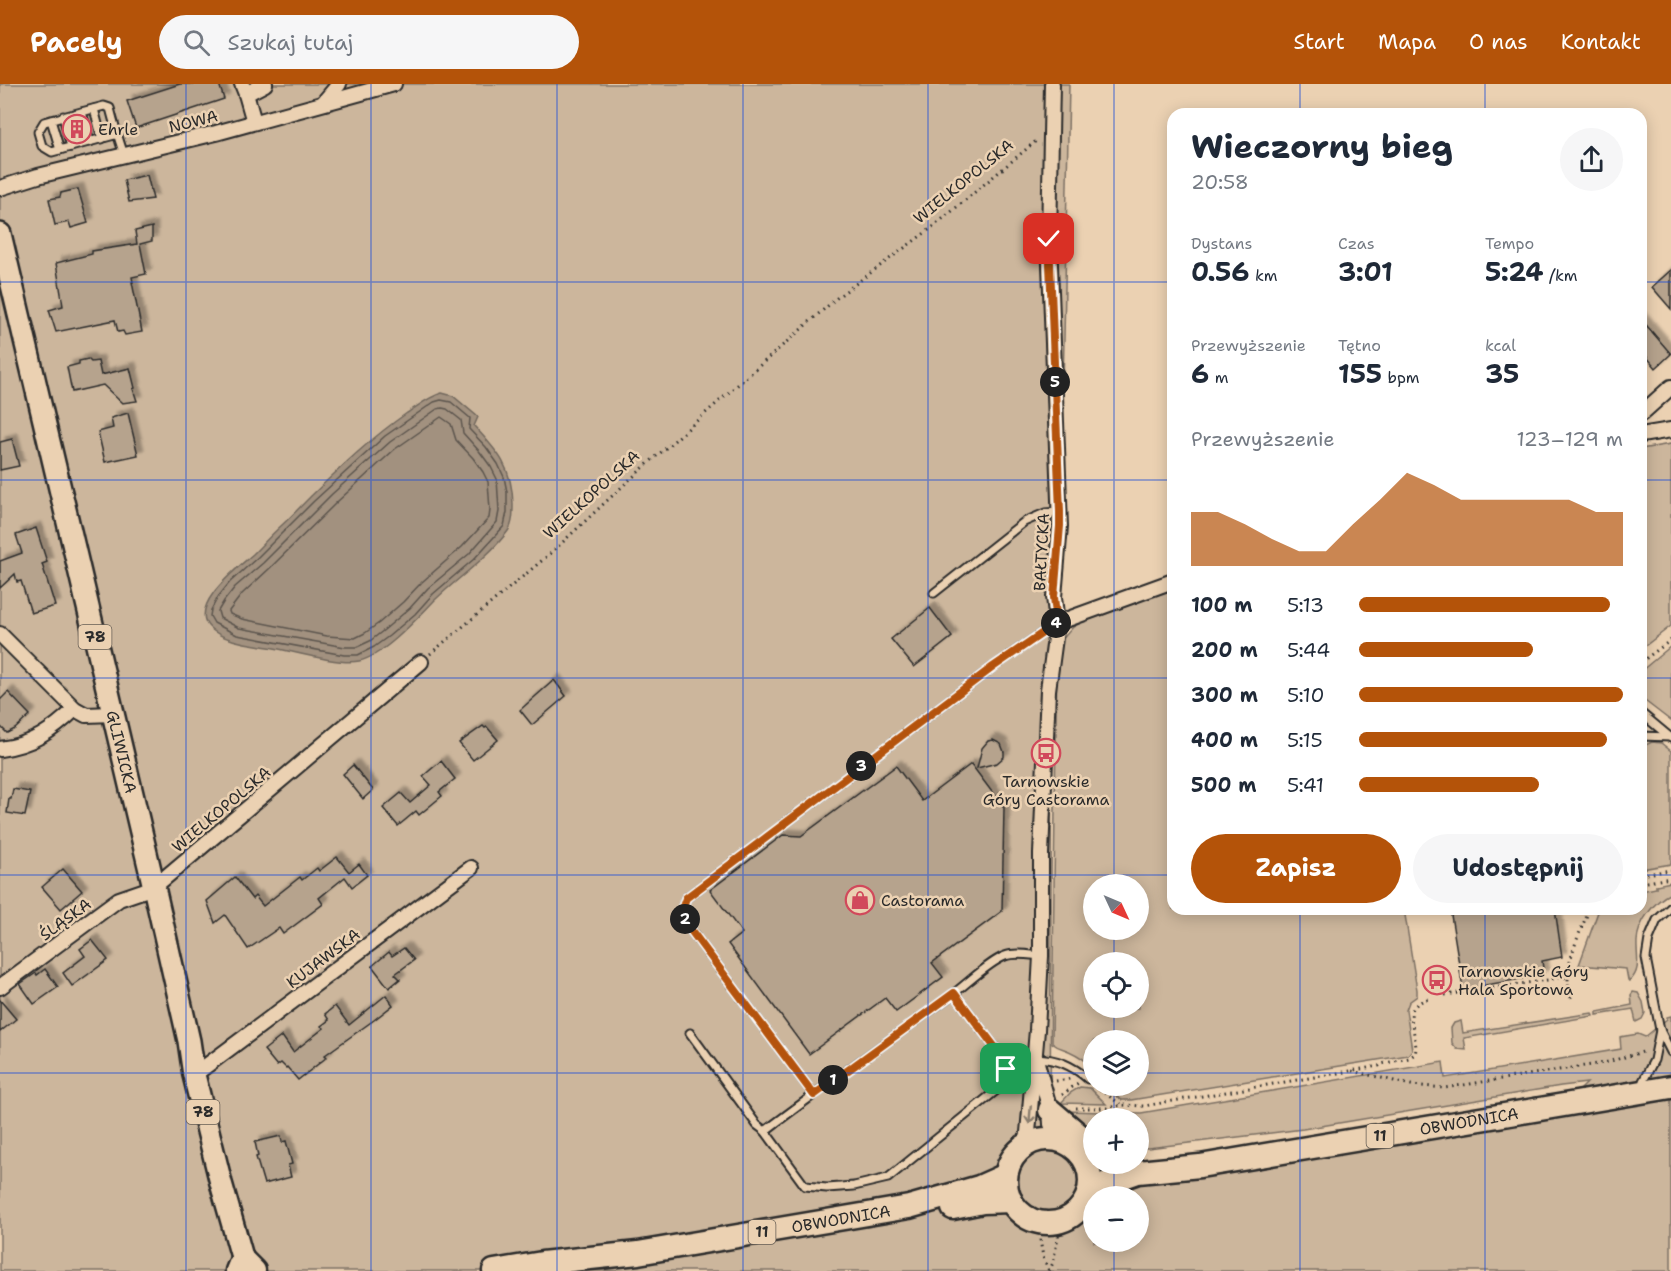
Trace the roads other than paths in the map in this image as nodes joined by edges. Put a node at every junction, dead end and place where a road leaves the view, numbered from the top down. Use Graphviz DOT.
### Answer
graph roads {
  1 [pos="266,84"];
  2 [pos="339,84"];
  3 [pos="394,84"];
  4 [pos="1052,84"];
  5 [pos="244,89"];
  6 [pos="323,103"];
  7 [pos="94,109"];
  8 [pos="82,112"];
  9 [pos="63,116"];
  10 [pos="51,120"];
  11 [pos="254,122"];
  12 [pos="118,134"];
  13 [pos="102,138"];
  14 [pos="90,141"];
  15 [pos="71,147"];
  16 [pos="60,150"];
  17 [pos="124,156"];
  18 [pos="0,188"];
  19 [pos="0,234"];
  20 [pos="1671,387"];
  21 [pos="1647,409"];
  22 [pos="1671,430"];
  23 [pos="1647,434"];
  24 [pos="1060,512"];
  25 [pos="1167,583"];
  26 [pos="934,593"];
  27 [pos="1057,623"];
  28 [pos="0,634"];
  29 [pos="421,662"];
  30 [pos="75,709"];
  31 [pos="113,714"];
  32 [pos="1647,718"];
  33 [pos="1647,736"];
  34 [pos="1671,737"];
  35 [pos="0,749"];
  36 [pos="471,868"];
  37 [pos="154,887"];
  38 [pos="1671,907"];
  39 [pos="1041,956"];
  40 [pos="0,987"];
  41 [pos="954,993"];
  42 [pos="1660,1030"];
  43 [pos="690,1033"];
  44 [pos="1671,1052"];
  45 [pos="1036,1058"];
  46 [pos="194,1075"];
  47 [pos="1083,1075"];
  48 [pos="1671,1077"];
  49 [pos="1643,1081"];
  50 [pos="1671,1087"];
  51 [pos="814,1095"];
  52 [pos="1062,1109"];
  53 [pos="765,1131"];
  54 [pos="1083,1138"];
  55 [pos="1058,1140"];
  56 [pos="1027,1144"];
  57 [pos="1083,1153"];
  58 [pos="1149,1157"];
  59 [pos="1006,1175"];
  60 [pos="1098,1186"];
  61 [pos="1011,1202"];
  62 [pos="1083,1205"];
  63 [pos="245,1268"];
  64 [pos="494,1271"];
  65 [pos="592,1271"];
  1 -- 5 [label="street"];
  2 -- 6 [label="street"];
  3 -- 6 [label="street, NOWA"];
  4 -- 24 [label="street, BAŁTYCKA"];
  5 -- 11 [label="street"];
  6 -- 11 [label="street, NOWA"];
  7 -- 8 [label="lane"];
  7 -- 12 [label="lane"];
  7 -- 13 [label="lane"];
  8 -- 9 [label="lane"];
  8 -- 14 [label="lane"];
  9 -- 10 [label="lane"];
  9 -- 15 [label="lane"];
  10 -- 16 [label="lane"];
  10 -- 16 [label="lane"];
  11 -- 17 [label="street, NOWA"];
  12 -- 13 [label="lane"];
  12 -- 17 [label="lane"];
  13 -- 14 [label="lane"];
  14 -- 15 [label="lane"];
  15 -- 16 [label="lane"];
  17 -- 18 [label="street, NOWA"];
  19 -- 31 [label="main road, GLIWICKA / 78"];
  20 -- 21 [label="street"];
  22 -- 23 [label="street"];
  24 -- 26 [label="lane"];
  24 -- 27 [label="street, BAŁTYCKA"];
  25 -- 27 [label="street"];
  27 -- 39 [label="street, BAŁTYCKA"];
  27 -- 51 [label="lane"];
  28 -- 30 [label="street"];
  29 -- 37 [label="street, WIELKOPOLSKA"];
  30 -- 31 [label="street"];
  30 -- 35 [label="street"];
  31 -- 37 [label="main road, GLIWICKA / 78"];
  32 -- 34 [label="lane"];
  33 -- 34 [label="lane"];
  36 -- 46 [label="street, KUJAWSKA"];
  37 -- 40 [label="street, ŚLĄSKA"];
  37 -- 46 [label="main road, GLIWICKA / 78"];
  38 -- 42 [label="lane"];
  39 -- 41 [label="lane"];
  39 -- 45 [label="street, BAŁTYCKA"];
  41 -- 51 [label="lane"];
  41 -- 53 [label="lane"];
  42 -- 44 [label="lane"];
  42 -- 49 [label="lane"];
  43 -- 53 [label="lane"];
  45 -- 47 [label="lane"];
  45 -- 52 [label="street, BAŁTYCKA"];
  45 -- 56 [label="street, BAŁTYCKA, one-way"];
  46 -- 63 [label="main road, GLIWICKA / 78"];
  48 -- 49 [label="highway, OBWODNICA"];
  49 -- 58 [label="highway, OBWODNICA / 11"];
  50 -- 60 [label="highway, OBWODNICA / 11"];
  51 -- 53 [label="lane"];
  52 -- 54 [label="highway"];
  52 -- 55 [label="street, BAŁTYCKA"];
  55 -- 56 [label="highway"];
  55 -- 57 [label="highway"];
  56 -- 59 [label="highway"];
  59 -- 61 [label="highway"];
  59 -- 64 [label="highway, OBWODNICA / 11"];
  61 -- 62 [label="highway"];
  61 -- 65 [label="highway, OBWODNICA / 11"];
}
